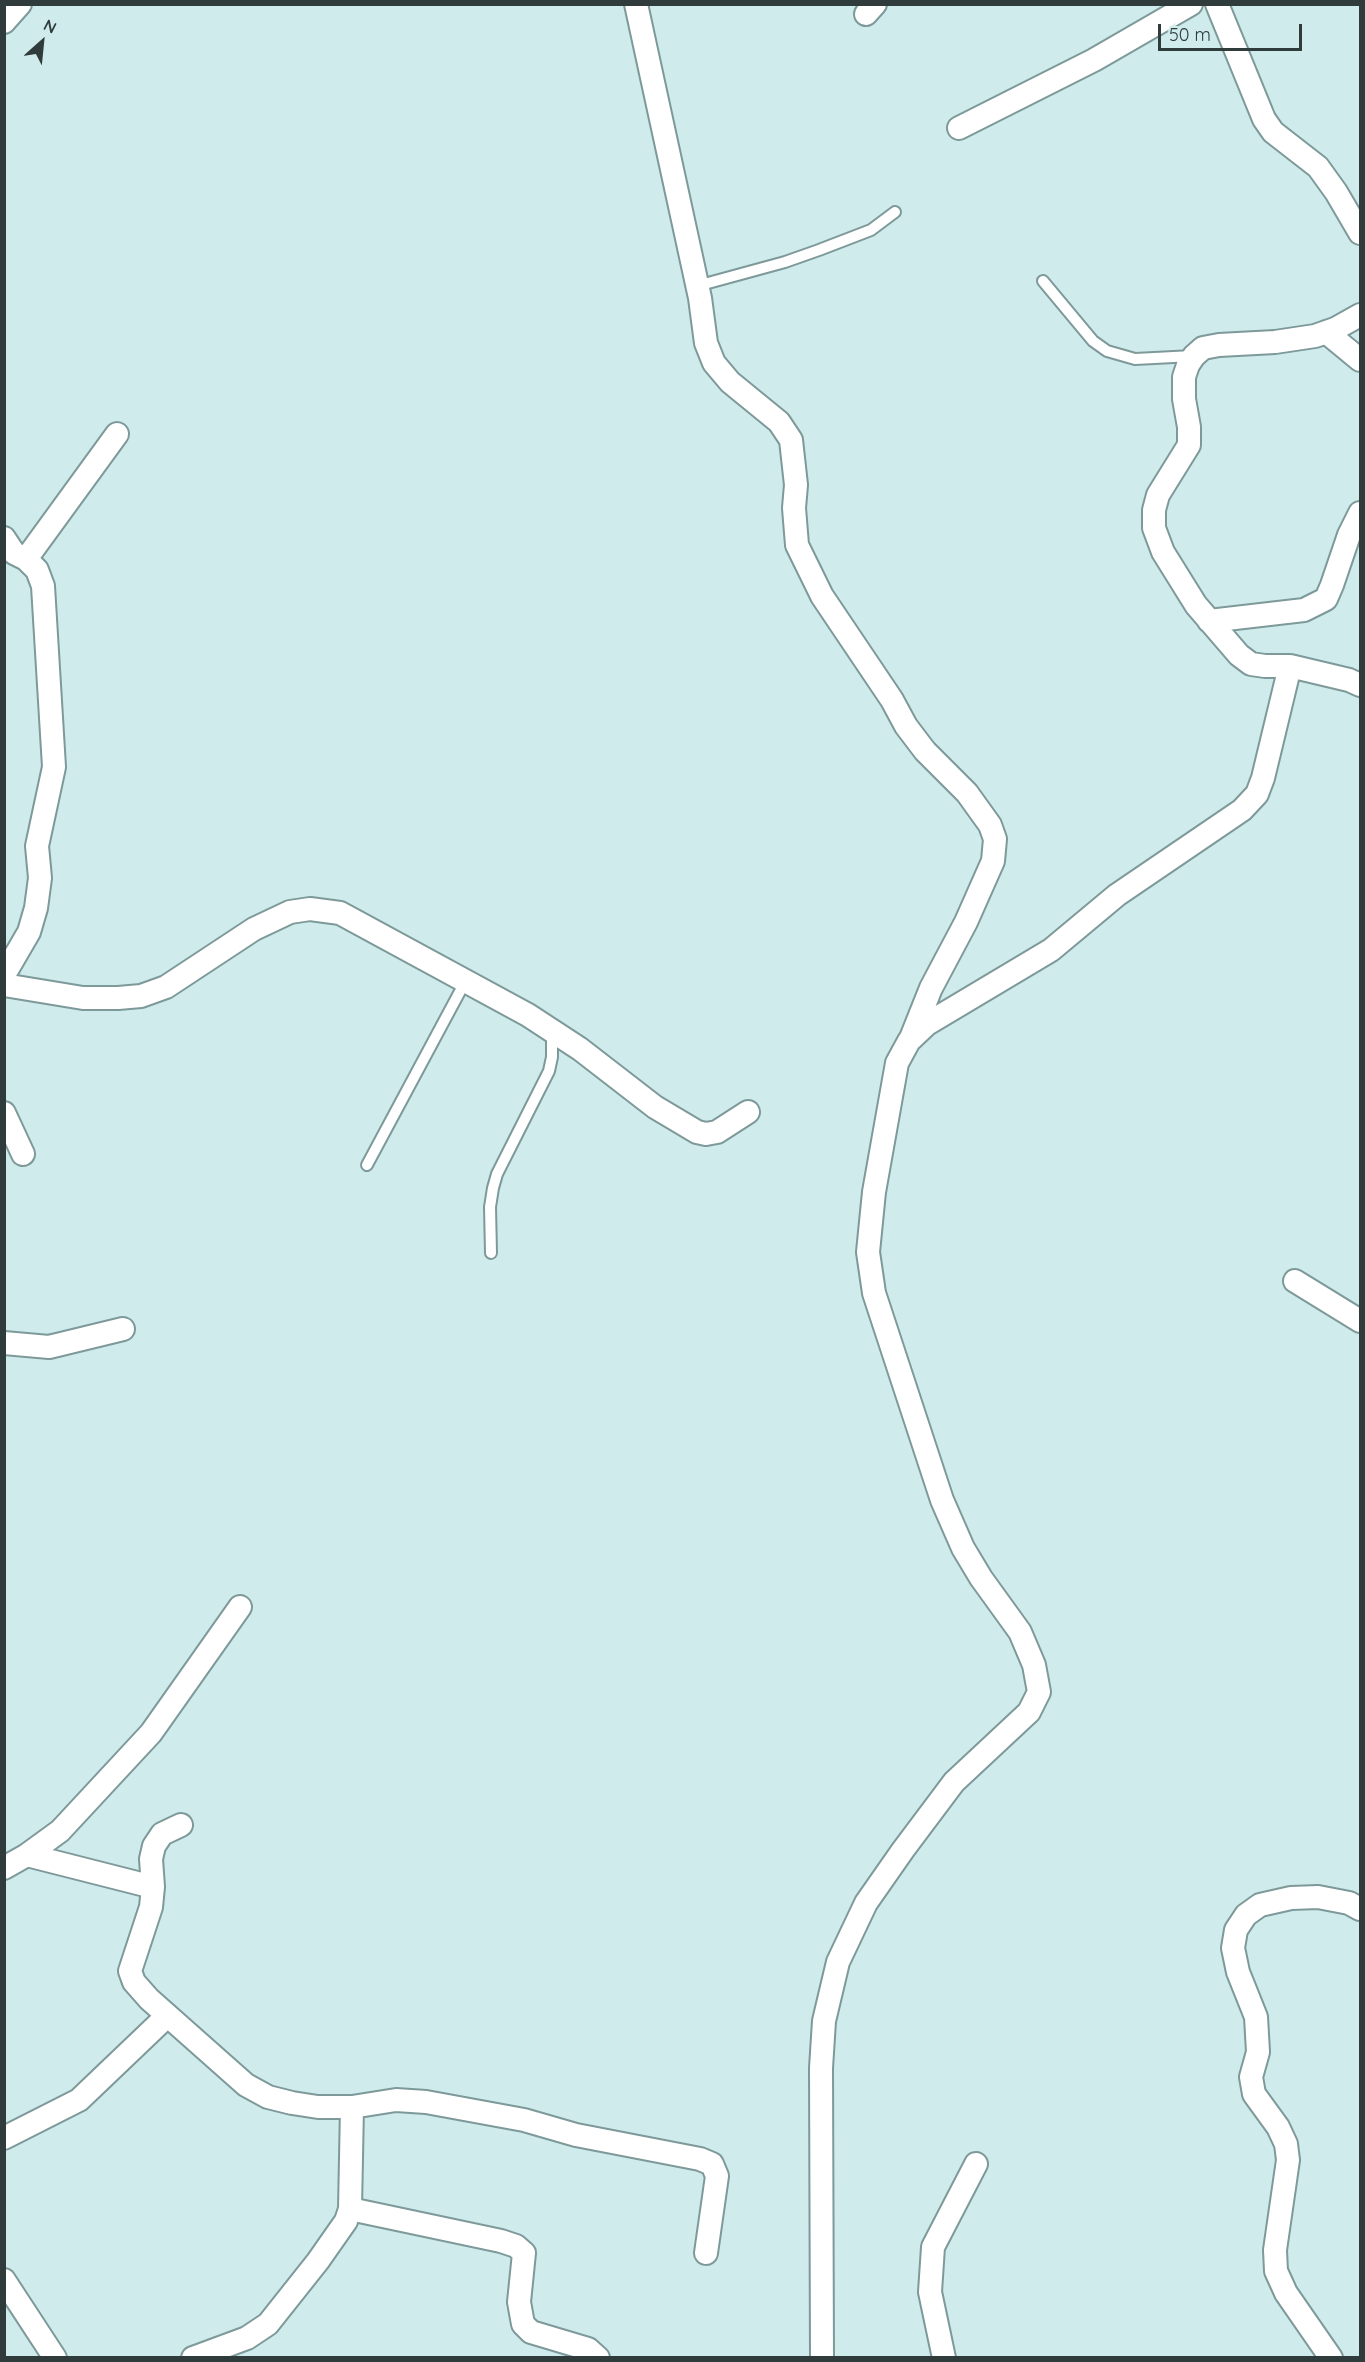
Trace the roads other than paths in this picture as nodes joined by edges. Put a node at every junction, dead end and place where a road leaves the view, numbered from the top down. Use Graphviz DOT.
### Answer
graph roads {
  1 [pos="20,4"];
  2 [pos="636,4"];
  3 [pos="1191,4"];
  4 [pos="1217,4"];
  5 [pos="4,22"];
  6 [pos="959,129"];
  7 [pos="895,212"];
  8 [pos="1360,233"];
  9 [pos="1043,281"];
  10 [pos="698,286"];
  11 [pos="1360,315"];
  12 [pos="1326,332"];
  13 [pos="1194,356"];
  14 [pos="1360,360"];
  15 [pos="117,434"];
  16 [pos="1360,513"];
  17 [pos="4,538"];
  18 [pos="27,559"];
  19 [pos="1209,621"];
  20 [pos="1290,666"];
  21 [pos="1360,685"];
  22 [pos="4,975"];
  23 [pos="465,982"];
  24 [pos="4,985"];
  25 [pos="552,1031"];
  26 [pos="909,1041"];
  27 [pos="748,1112"];
  28 [pos="4,1113"];
  29 [pos="23,1154"];
  30 [pos="367,1165"];
  31 [pos="491,1253"];
  32 [pos="1295,1281"];
  33 [pos="1360,1320"];
  34 [pos="123,1329"];
  35 [pos="4,1343"];
  36 [pos="240,1607"];
  37 [pos="181,1825"];
  38 [pos="27,1855"];
  39 [pos="4,1868"];
  40 [pos="153,1887"];
  41 [pos="1360,1910"];
  42 [pos="167,2016"];
  43 [pos="352,2107"];
  44 [pos="4,2138"];
  45 [pos="976,2164"];
  46 [pos="350,2209"];
  47 [pos="706,2253"];
  48 [pos="4,2280"];
  49 [pos="239,2351"];
  50 [pos="55,2358"];
  51 [pos="193,2358"];
  52 [pos="598,2358"];
  53 [pos="822,2358"];
  54 [pos="944,2358"];
  55 [pos="1331,2358"];
  1 -- 5 [label="street"];
  2 -- 10 [label="street"];
  3 -- 6 [label="street"];
  4 -- 8 [label="street"];
  7 -- 10 [label="lane"];
  9 -- 13 [label="lane"];
  10 -- 26 [label="street"];
  11 -- 12 [label="street"];
  12 -- 13 [label="street"];
  12 -- 14 [label="street"];
  13 -- 19 [label="street"];
  15 -- 18 [label="street"];
  16 -- 19 [label="street"];
  17 -- 18 [label="street"];
  18 -- 22 [label="street"];
  19 -- 20 [label="street"];
  20 -- 21 [label="street"];
  20 -- 26 [label="street"];
  23 -- 24 [label="street"];
  23 -- 25 [label="street"];
  23 -- 30 [label="lane"];
  25 -- 27 [label="street"];
  25 -- 31 [label="lane"];
  26 -- 53 [label="street"];
  28 -- 29 [label="street"];
  32 -- 33 [label="street"];
  34 -- 35 [label="street"];
  36 -- 38 [label="street"];
  37 -- 40 [label="street"];
  38 -- 39 [label="street"];
  38 -- 40 [label="street"];
  40 -- 42 [label="street"];
  41 -- 55 [label="street"];
  42 -- 43 [label="street"];
  42 -- 44 [label="street"];
  43 -- 46 [label="street"];
  43 -- 47 [label="street"];
  45 -- 54 [label="street"];
  46 -- 49 [label="street"];
  46 -- 52 [label="street"];
  48 -- 50 [label="street"];
  49 -- 51 [label="street"];
}
